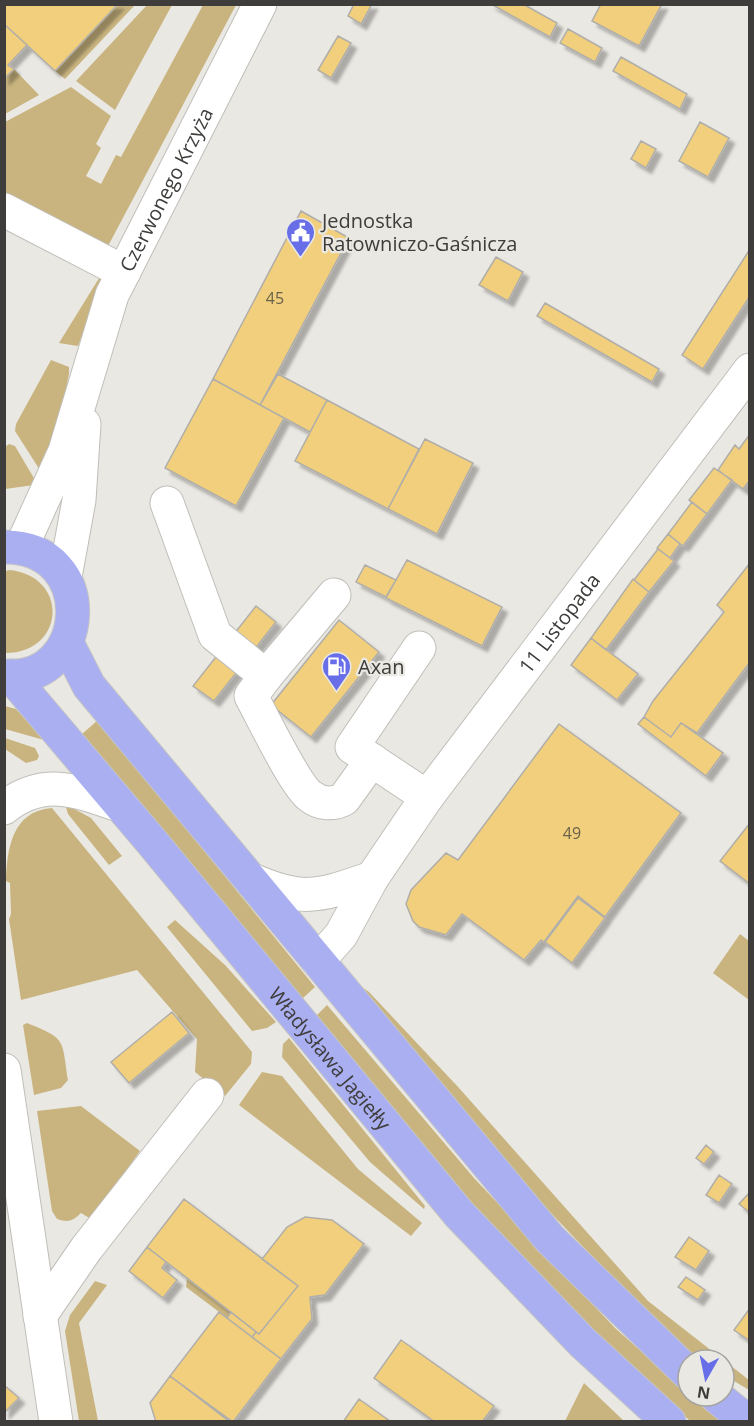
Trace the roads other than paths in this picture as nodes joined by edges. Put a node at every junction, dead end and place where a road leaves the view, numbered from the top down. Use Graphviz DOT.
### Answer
graph roads {
  1 [pos="260,4"];
  2 [pos="4,210"];
  3 [pos="124,272"];
  4 [pos="750,370"];
  5 [pos="86,379"];
  6 [pos="167,503"];
  7 [pos="13,547"];
  8 [pos="64,577"];
  9 [pos="334,595"];
  10 [pos="67,643"];
  11 [pos="419,648"];
  12 [pos="8,676"];
  13 [pos="266,676"];
  14 [pos="372,760"];
  15 [pos="427,797"];
  16 [pos="121,806"];
  17 [pos="4,808"];
  18 [pos="372,878"];
  19 [pos="250,879"];
  20 [pos="318,961"];
  21 [pos="4,1070"];
  22 [pos="207,1095"];
  23 [pos="12,1173"];
  24 [pos="40,1316"];
  25 [pos="676,1362"];
  26 [pos="731,1408"];
  27 [pos="56,1422"];
  28 [pos="669,1422"];
  29 [pos="748,1422"];
  1 -- 3 [label="street, Czerwonego Krzyża"];
  2 -- 3 [label="street"];
  3 -- 5 [label="street, Czerwonego Krzyża"];
  4 -- 15 [label="street, 11 Listopada"];
  5 -- 7 [label="street, Czerwonego Krzyża"];
  5 -- 8 [label="street, Czerwonego Krzyża"];
  6 -- 13 [label="street"];
  7 -- 8 [label="main road"];
  8 -- 10 [label="main road"];
  9 -- 13 [label="street"];
  10 -- 12 [label="main road"];
  10 -- 19 [label="main road"];
  11 -- 14 [label="street"];
  12 -- 16 [label="main road, Władysława Jagiełły"];
  13 -- 14 [label="street"];
  14 -- 15 [label="street"];
  15 -- 18 [label="street, 11 Listopada"];
  16 -- 17 [label="street"];
  16 -- 28 [label="main road, Władysława Jagiełły"];
  18 -- 19 [label="street"];
  18 -- 20 [label="street, 11 Listopada"];
  19 -- 20 [label="main road"];
  20 -- 25 [label="main road"];
  21 -- 23 [label="street"];
  22 -- 24 [label="street"];
  23 -- 24 [label="street"];
  24 -- 27 [label="street"];
  26 -- 29 [label="main road"];
}
